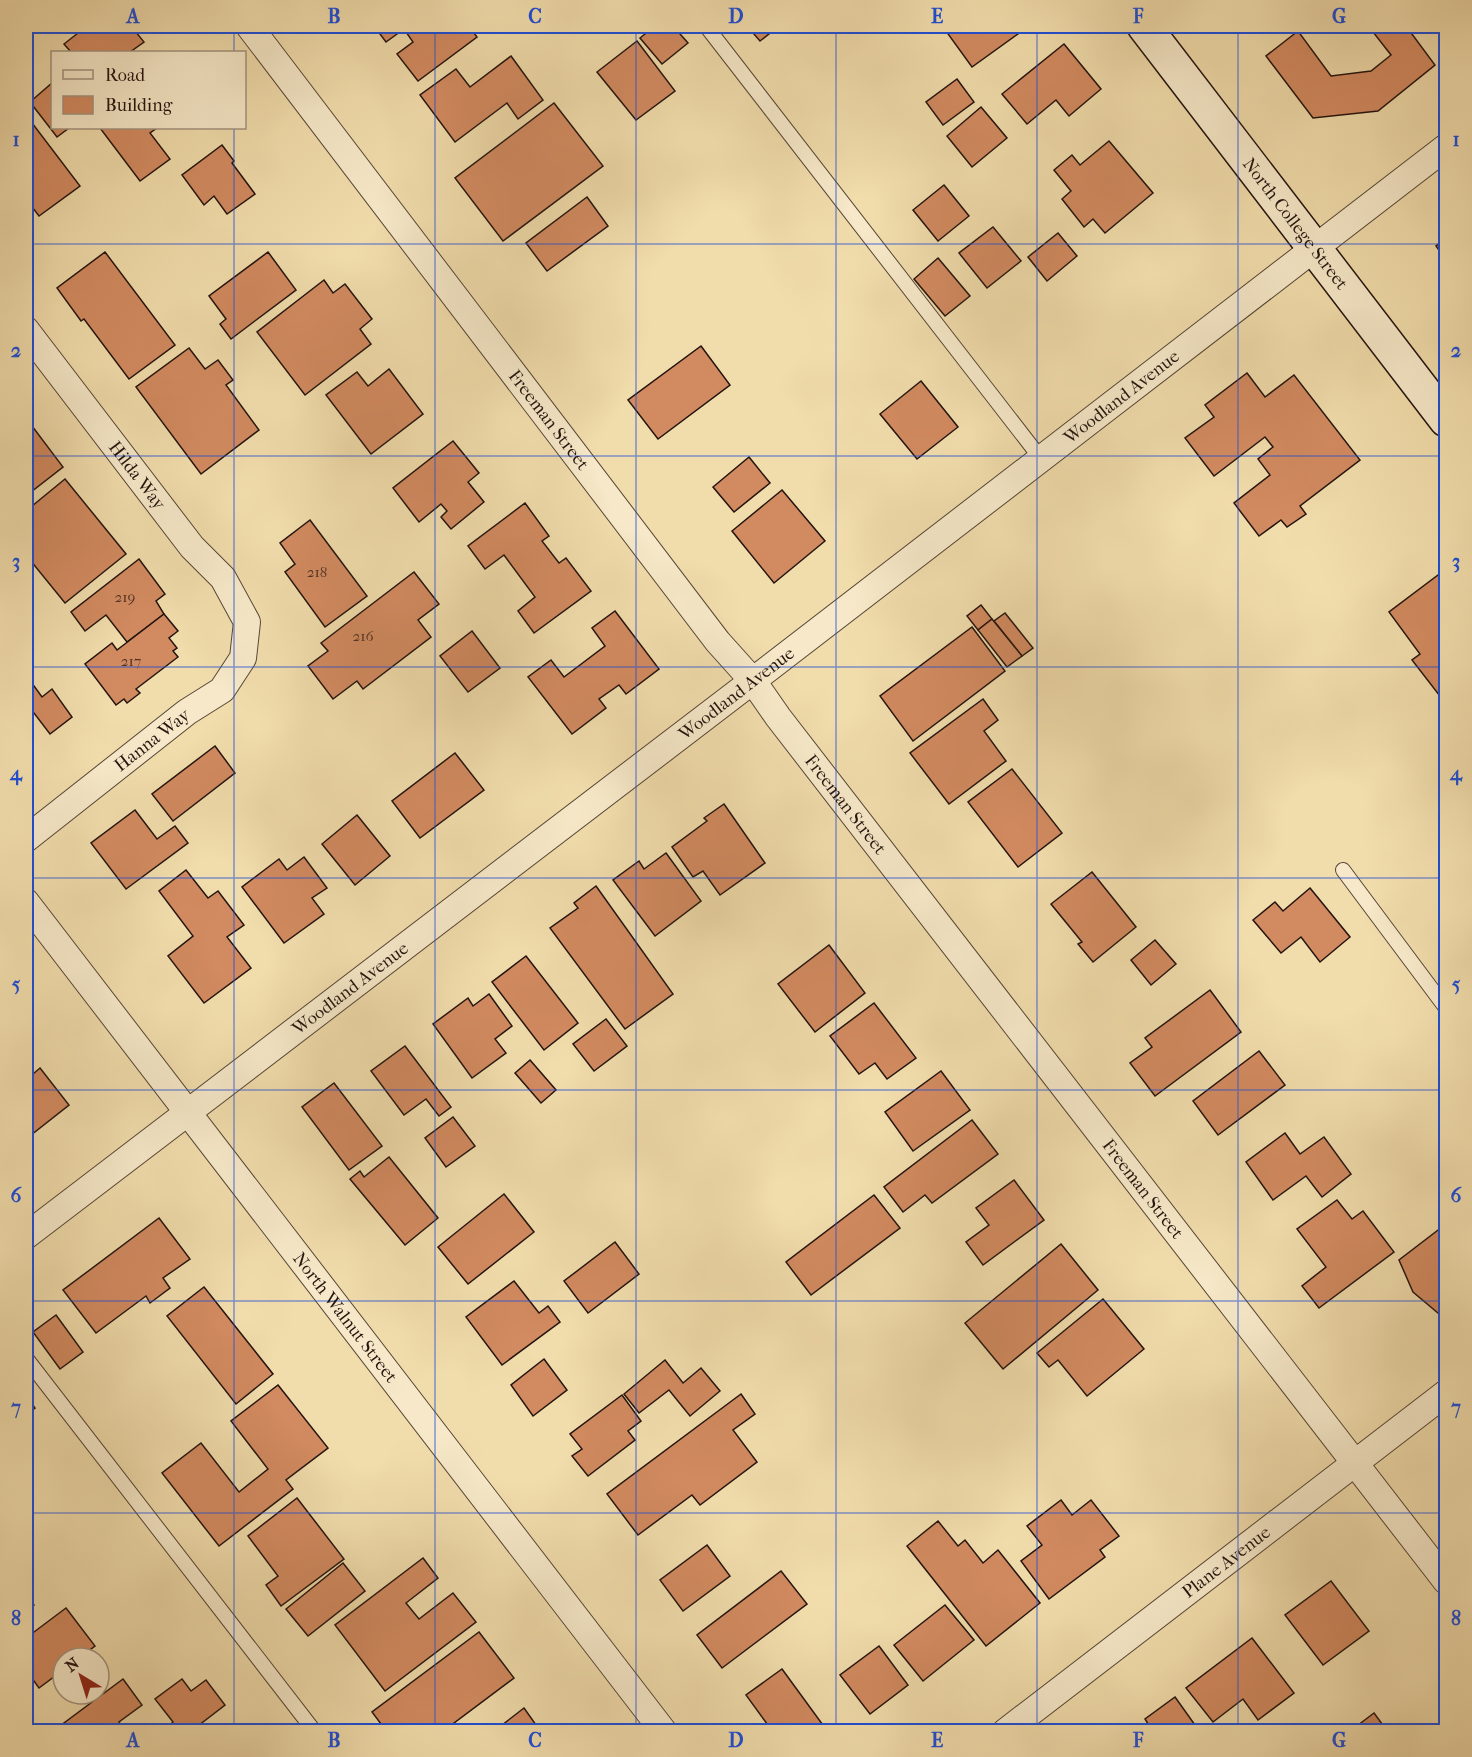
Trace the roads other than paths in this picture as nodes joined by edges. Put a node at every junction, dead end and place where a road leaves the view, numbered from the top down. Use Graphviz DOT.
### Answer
graph roads {
  1 [pos="249,26"];
  2 [pos="706,26"];
  3 [pos="1144,26"];
  4 [pos="1446,147"];
  5 [pos="1315,249"];
  6 [pos="26,330"];
  7 [pos="1446,420"];
  8 [pos="1042,460"];
  9 [pos="247,622"];
  10 [pos="753,681"];
  11 [pos="26,839"];
  12 [pos="1343,870"];
  13 [pos="26,902"];
  14 [pos="1446,1008"];
  15 [pos="188,1113"];
  16 [pos="26,1236"];
  17 [pos="26,1358"];
  18 [pos="1446,1393"];
  19 [pos="1355,1463"];
  20 [pos="1446,1581"];
  21 [pos="315,1731"];
  22 [pos="664,1731"];
  23 [pos="1005,1731"];
  1 -- 10 [label="street, Freeman Street"];
  2 -- 8 [label="lane"];
  3 -- 5 [label="street, North College Street"];
  4 -- 5 [label="street, Woodland Avenue"];
  5 -- 7 [label="street, North College Street"];
  5 -- 8 [label="street, Woodland Avenue"];
  6 -- 9 [label="street, Hilda Way"];
  8 -- 10 [label="street, Woodland Avenue"];
  9 -- 11 [label="street, Hanna Way"];
  10 -- 15 [label="street, Woodland Avenue"];
  10 -- 19 [label="street, Freeman Street"];
  12 -- 14 [label="lane"];
  13 -- 15 [label="street, North Walnut Street"];
  15 -- 16 [label="street, Woodland Avenue"];
  15 -- 22 [label="street, North Walnut Street"];
  17 -- 21 [label="lane"];
  18 -- 19 [label="street, Plane Avenue"];
  19 -- 20 [label="street, Freeman Street"];
  19 -- 23 [label="street, Plane Avenue"];
}
